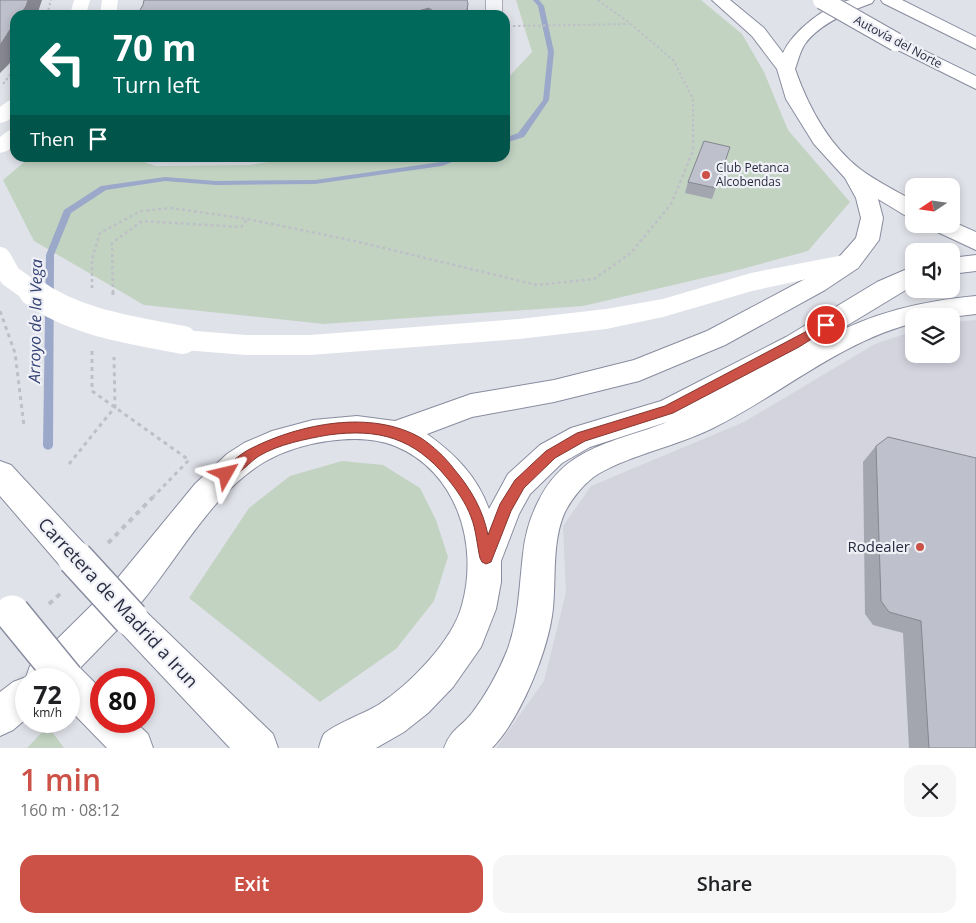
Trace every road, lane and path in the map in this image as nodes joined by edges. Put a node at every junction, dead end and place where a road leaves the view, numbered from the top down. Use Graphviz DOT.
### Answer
graph roads {
  1 [pos="598,0"];
  2 [pos="720,0"];
  3 [pos="822,0"];
  4 [pos="866,0"];
  5 [pos="889,0"];
  6 [pos="631,24"];
  7 [pos="514,26"];
  8 [pos="976,44"];
  9 [pos="786,69"];
  10 [pos="10,75"];
  11 [pos="976,83"];
  12 [pos="0,86"];
  13 [pos="10,109"];
  14 [pos="0,117"];
  15 [pos="854,175"];
  16 [pos="905,206"];
  17 [pos="958,233"];
  18 [pos="976,242"];
  19 [pos="0,258"];
  20 [pos="849,262"];
  21 [pos="976,263"];
  22 [pos="960,265"];
  23 [pos="905,278"];
  24 [pos="92,297"];
  25 [pos="976,305"];
  26 [pos="0,311"];
  27 [pos="92,344"];
  28 [pos="802,364"];
  29 [pos="713,388"];
  30 [pos="669,410"];
  31 [pos="24,426"];
  32 [pos="395,433"];
  33 [pos="628,448"];
  34 [pos="0,474"];
  35 [pos="108,544"];
  36 [pos="486,558"];
  37 [pos="71,572"];
  38 [pos="6,605"];
  39 [pos="47,607"];
  40 [pos="53,668"];
  41 [pos="73,668"];
  42 [pos="80,697"];
  43 [pos="15,704"];
  44 [pos="90,706"];
  45 [pos="0,717"];
  46 [pos="119,733"];
  47 [pos="249,739"];
  48 [pos="134,748"];
  49 [pos="338,748"];
  50 [pos="463,748"];
  1 -- 6 [label="path"];
  2 -- 9 [label="main road"];
  3 -- 11 [label="main road, Autovía del Norte, bridge"];
  4 -- 9 [label="main road"];
  5 -- 8 [label="main road"];
  6 -- 7 [label="path"];
  6 -- 24 [label="path"];
  9 -- 15 [label="main road"];
  10 -- 12 [label="path"];
  13 -- 14 [label="main road"];
  15 -- 16 [label="main road"];
  15 -- 20 [label="main road"];
  17 -- 18 [label="main road"];
  19 -- 20 [label="main road, bridge"];
  20 -- 32 [label="main road"];
  21 -- 22 [label="main road"];
  23 -- 29 [label="main road"];
  25 -- 28 [label="main road"];
  26 -- 31 [label="path"];
  27 -- 35 [label="path"];
  28 -- 29 [label="main road"];
  28 -- 33 [label="main road"];
  29 -- 30 [label="main road"];
  30 -- 33 [label="main road"];
  30 -- 36 [label="main road"];
  32 -- 36 [label="main road"];
  32 -- 41 [label="main road"];
  33 -- 50 [label="main road"];
  34 -- 37 [label="main road, Carretera de Madrid a Irun"];
  36 -- 49 [label="main road"];
  37 -- 39 [label="path"];
  37 -- 47 [label="main road, Carretera de Madrid a Irun, bridge"];
  38 -- 40 [label="main road, bridge"];
  42 -- 44 [label="main road"];
  43 -- 45 [label="main road"];
  46 -- 48 [label="main road"];
}
